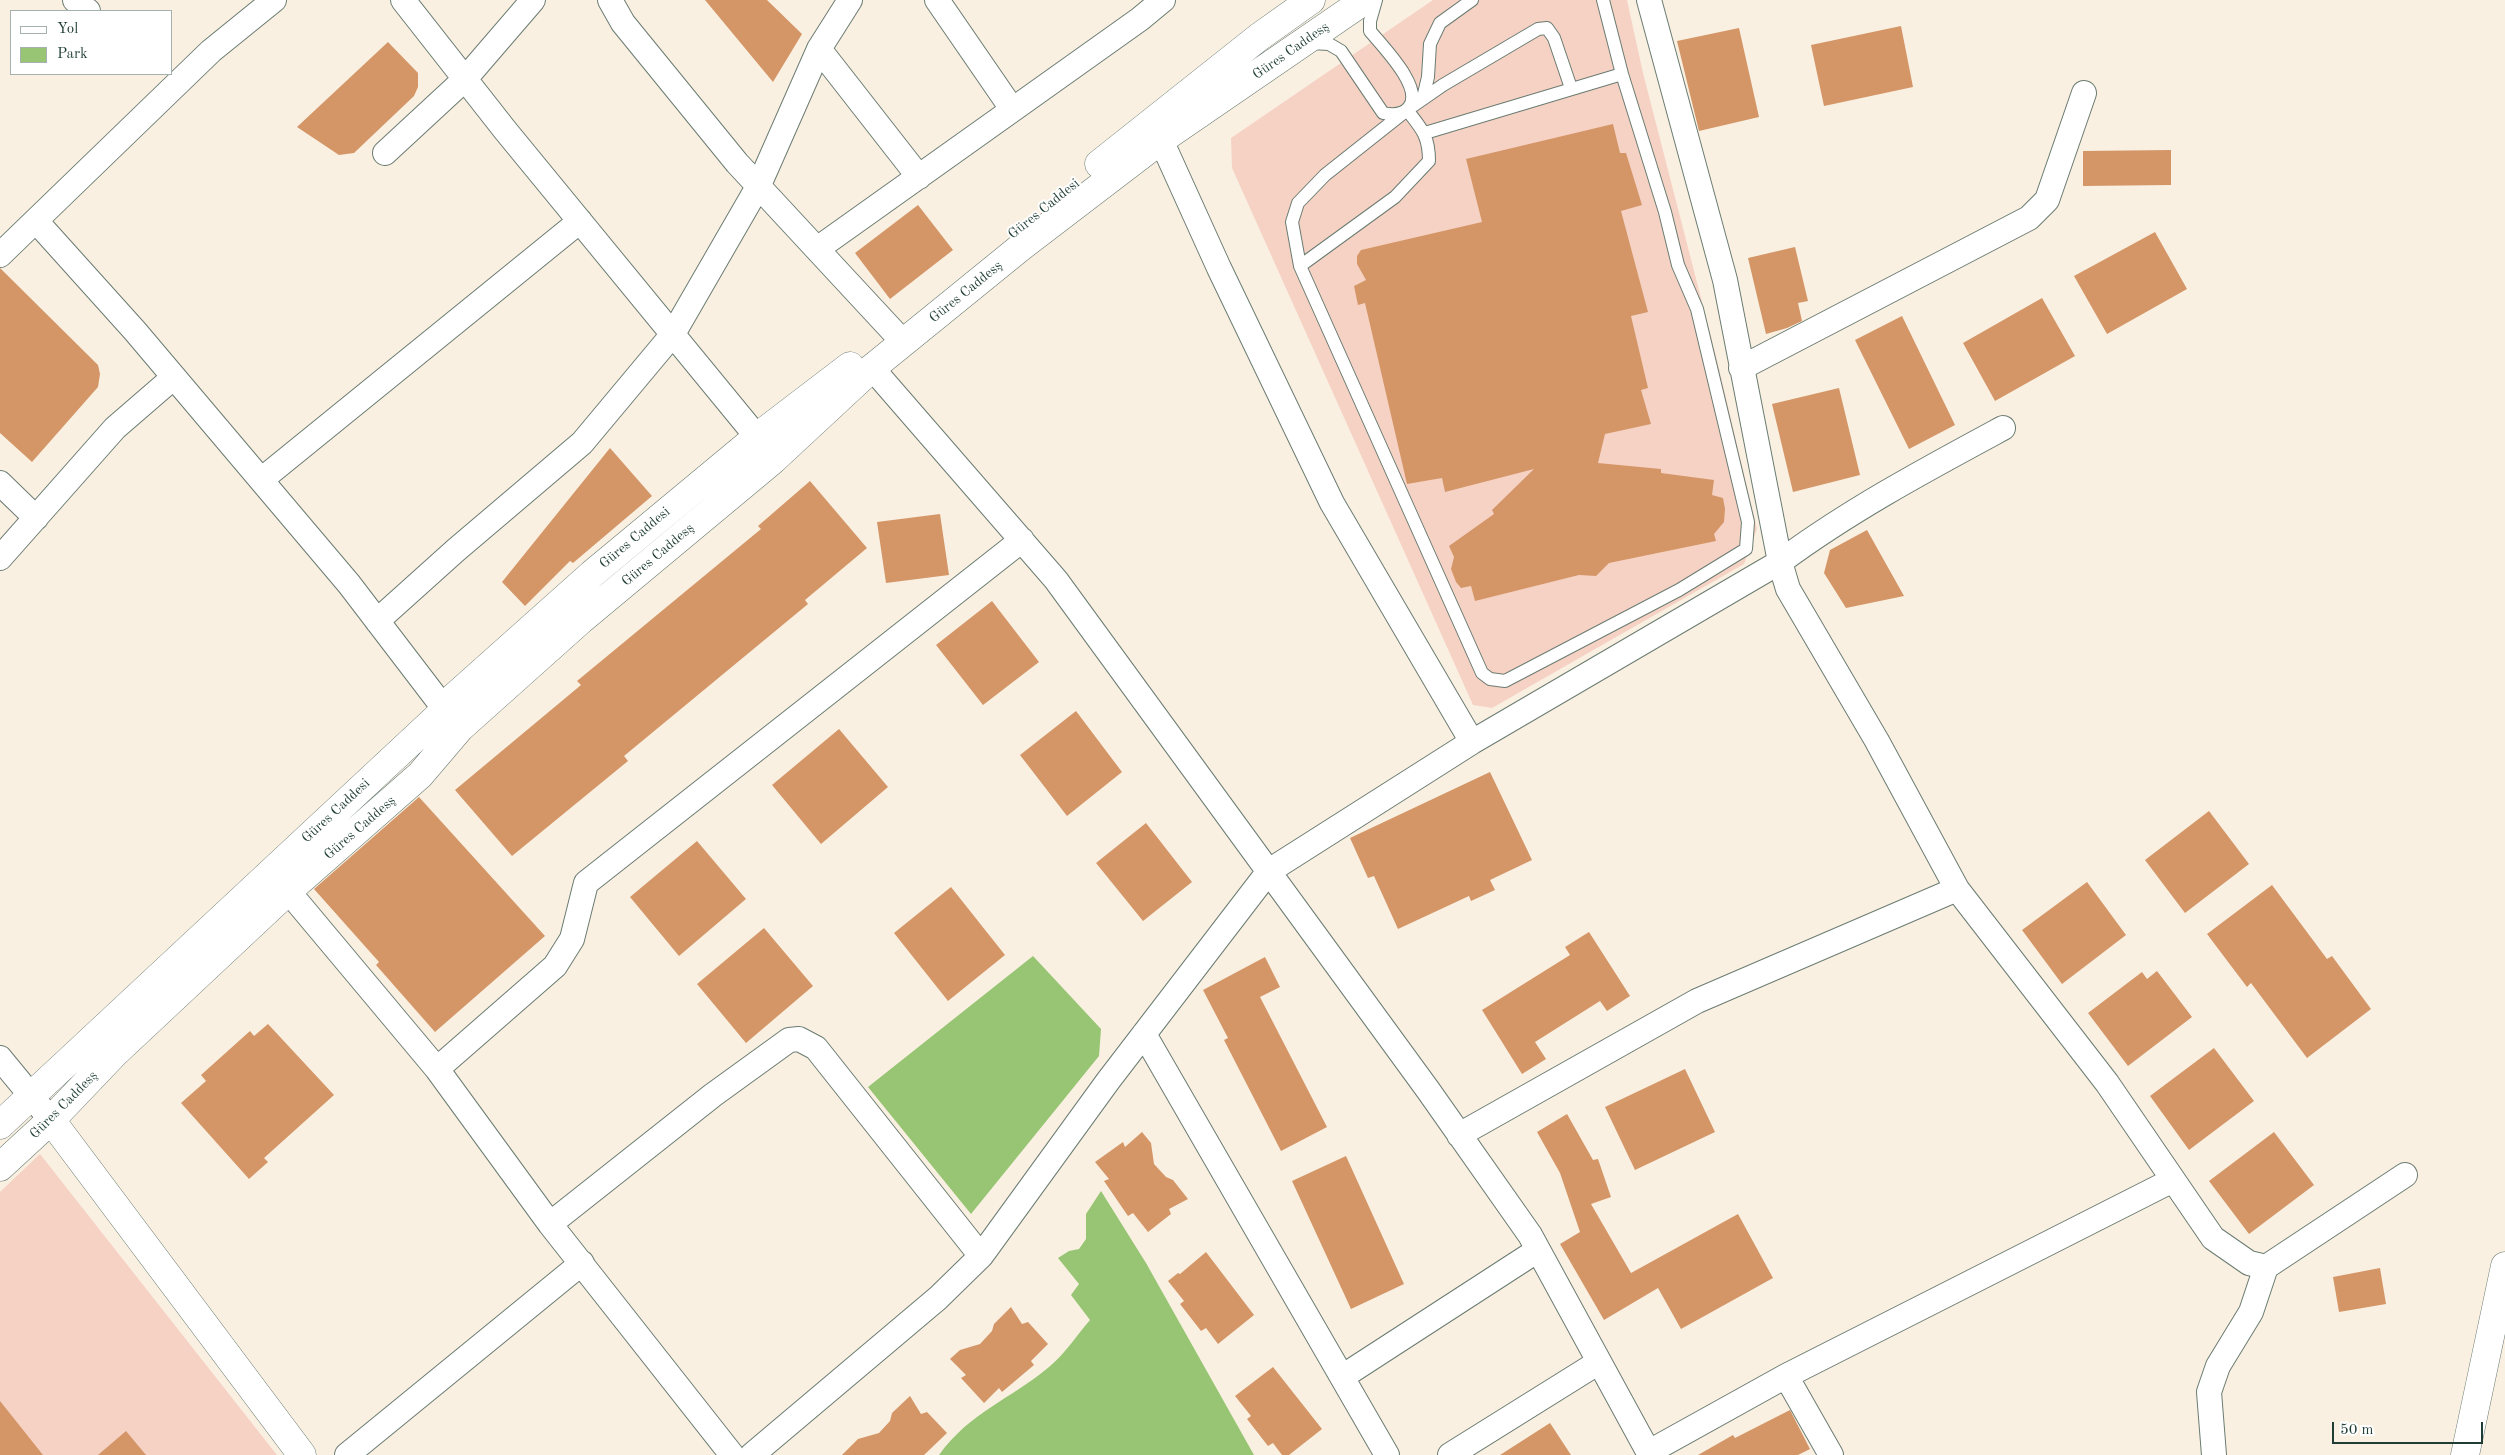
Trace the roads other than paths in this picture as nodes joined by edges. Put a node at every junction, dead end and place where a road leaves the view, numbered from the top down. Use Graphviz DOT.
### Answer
graph roads {
  1 [pos="75,0"];
  2 [pos="274,0"];
  3 [pos="403,0"];
  4 [pos="533,0"];
  5 [pos="610,0"];
  6 [pos="850,0"];
  7 [pos="937,0"];
  8 [pos="1163,0"];
  9 [pos="1311,0"];
  10 [pos="1365,0"];
  11 [pos="1376,0"];
  12 [pos="1472,0"];
  13 [pos="1602,0"];
  14 [pos="1648,0"];
  15 [pos="87,10"];
  16 [pos="1303,43"];
  17 [pos="819,49"];
  18 [pos="1622,74"];
  19 [pos="171,79"];
  20 [pos="465,79"];
  21 [pos="1571,88"];
  22 [pos="2084,93"];
  23 [pos="1423,98"];
  24 [pos="1012,109"];
  25 [pos="1407,110"];
  26 [pos="1425,133"];
  27 [pos="1161,140"];
  28 [pos="385,152"];
  29 [pos="919,177"];
  30 [pos="759,185"];
  31 [pos="36,221"];
  32 [pos="580,221"];
  33 [pos="817,249"];
  34 [pos="0,255"];
  35 [pos="1300,266"];
  36 [pos="672,334"];
  37 [pos="898,337"];
  38 [pos="872,368"];
  39 [pos="1741,368"];
  40 [pos="174,377"];
  41 [pos="2003,428"];
  42 [pos="756,437"];
  43 [pos="261,480"];
  44 [pos="0,483"];
  45 [pos="36,518"];
  46 [pos="1022,540"];
  47 [pos="0,558"];
  48 [pos="1780,562"];
  49 [pos="377,621"];
  50 [pos="452,719"];
  51 [pos="1472,742"];
  52 [pos="1270,871"];
  53 [pos="1957,889"];
  54 [pos="288,891"];
  55 [pos="1144,1034"];
  56 [pos="0,1058"];
  57 [pos="437,1070"];
  58 [pos="31,1095"];
  59 [pos="51,1120"];
  60 [pos="0,1124"];
  61 [pos="1459,1134"];
  62 [pos="0,1167"];
  63 [pos="2405,1175"];
  64 [pos="2173,1180"];
  65 [pos="550,1224"];
  66 [pos="1538,1250"];
  67 [pos="981,1256"];
  68 [pos="582,1263"];
  69 [pos="2505,1266"];
  70 [pos="2266,1268"];
  71 [pos="1599,1362"];
  72 [pos="1786,1376"];
  73 [pos="1342,1377"];
  74 [pos="1650,1454"];
  75 [pos="302,1455"];
  76 [pos="346,1455"];
  77 [pos="732,1455"];
  78 [pos="752,1455"];
  79 [pos="1387,1455"];
  80 [pos="1450,1455"];
  81 [pos="1832,1455"];
  82 [pos="2214,1455"];
  83 [pos="2465,1455"];
  1 -- 15 [label="street"];
  2 -- 19 [label="street"];
  3 -- 20 [label="street"];
  4 -- 20 [label="street"];
  5 -- 30 [label="street"];
  6 -- 17 [label="street"];
  7 -- 24 [label="street"];
  8 -- 24 [label="street"];
  9 -- 37 [label="main road, Güres Caddesi"];
  10 -- 16 [label="main road, Güres Caddesş"];
  11 -- 25 [label="lane"];
  12 -- 23 [label="lane"];
  13 -- 18 [label="lane"];
  14 -- 39 [label="street"];
  16 -- 25 [label="lane"];
  16 -- 27 [label="main road, Güres Caddesş"];
  17 -- 29 [label="street"];
  17 -- 30 [label="street"];
  18 -- 21 [label="lane"];
  18 -- 35 [label="lane"];
  19 -- 31 [label="street"];
  20 -- 28 [label="street"];
  20 -- 32 [label="street"];
  21 -- 23 [label="lane"];
  21 -- 26 [label="lane"];
  22 -- 39 [label="street"];
  23 -- 25 [label="lane"];
  24 -- 29 [label="street"];
  25 -- 26 [label="lane"];
  25 -- 35 [label="lane"];
  26 -- 35 [label="lane"];
  27 -- 37 [label="main road, Güres Caddesş"];
  27 -- 51 [label="street"];
  29 -- 33 [label="street"];
  30 -- 33 [label="street"];
  30 -- 36 [label="street"];
  31 -- 34 [label="street"];
  31 -- 40 [label="street"];
  32 -- 36 [label="street"];
  32 -- 43 [label="street"];
  33 -- 37 [label="street"];
  36 -- 42 [label="street"];
  36 -- 49 [label="street"];
  37 -- 38 [label="main road, Güres Caddesş"];
  37 -- 42 [label="main road, Güres Caddesi"];
  38 -- 46 [label="street"];
  38 -- 50 [label="main road, Güres Caddesş"];
  39 -- 48 [label="street"];
  40 -- 43 [label="street"];
  40 -- 45 [label="street"];
  41 -- 48 [label="street"];
  42 -- 50 [label="main road, Güres Caddesi"];
  43 -- 49 [label="street"];
  44 -- 45 [label="street"];
  45 -- 47 [label="street"];
  46 -- 52 [label="street"];
  46 -- 57 [label="street"];
  48 -- 51 [label="street"];
  48 -- 53 [label="street"];
  49 -- 50 [label="street"];
  50 -- 54 [label="main road, Güres Caddesş"];
  50 -- 58 [label="main road, Güres Caddesi"];
  51 -- 52 [label="street"];
  52 -- 55 [label="street"];
  52 -- 61 [label="street"];
  53 -- 61 [label="street"];
  53 -- 64 [label="street"];
  54 -- 57 [label="street"];
  54 -- 59 [label="main road, Güres Caddesş"];
  55 -- 67 [label="street"];
  55 -- 73 [label="street"];
  56 -- 58 [label="street"];
  57 -- 65 [label="street"];
  58 -- 59 [label="street"];
  58 -- 60 [label="main road, Güres Caddesi"];
  59 -- 62 [label="main road, Güres Caddesş"];
  59 -- 75 [label="main road"];
  61 -- 66 [label="street"];
  63 -- 70 [label="street"];
  64 -- 70 [label="street"];
  64 -- 72 [label="street"];
  65 -- 67 [label="street"];
  65 -- 68 [label="street"];
  66 -- 71 [label="street"];
  66 -- 73 [label="street"];
  67 -- 78 [label="street"];
  68 -- 76 [label="street"];
  68 -- 77 [label="street"];
  69 -- 83 [label="main road"];
  70 -- 82 [label="street"];
  71 -- 74 [label="street"];
  71 -- 80 [label="street"];
  72 -- 74 [label="street"];
  72 -- 81 [label="street"];
  73 -- 79 [label="street"];
}
